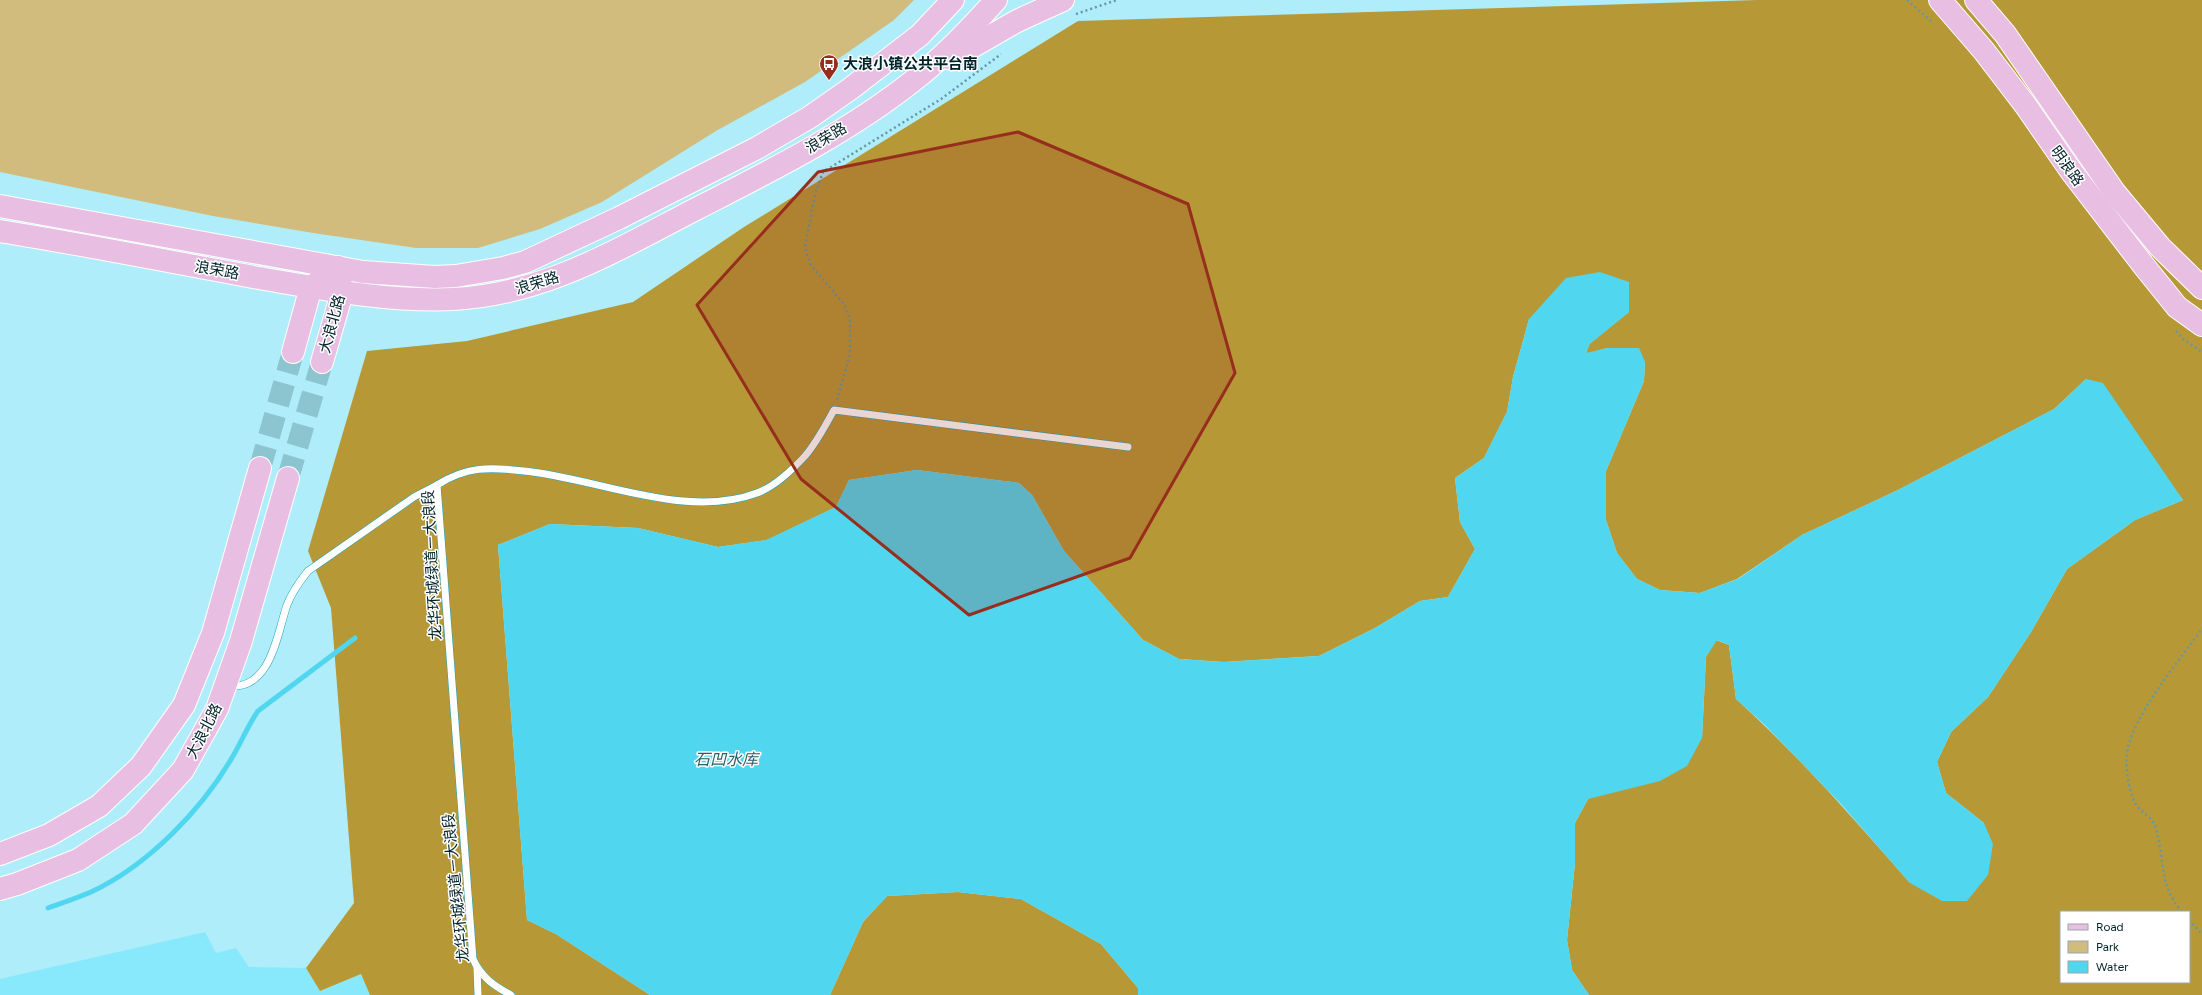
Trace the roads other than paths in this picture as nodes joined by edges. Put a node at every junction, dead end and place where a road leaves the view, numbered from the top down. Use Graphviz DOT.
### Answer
graph roads {
  1 [pos="953,0"];
  2 [pos="996,0"];
  3 [pos="1940,0"];
  4 [pos="1976,0"];
  5 [pos="1066,9"];
  6 [pos="916,80"];
  7 [pos="2054,103"];
  8 [pos="2033,116"];
  9 [pos="2078,138"];
  10 [pos="2057,152"];
  11 [pos="0,206"];
  12 [pos="0,231"];
  13 [pos="338,267"];
  14 [pos="311,287"];
  15 [pos="2202,288"];
  16 [pos="342,293"];
  17 [pos="2202,324"];
  18 [pos="292,352"];
  19 [pos="322,362"];
  20 [pos="1128,447"];
  21 [pos="260,468"];
  22 [pos="288,478"];
  23 [pos="437,485"];
  24 [pos="225,686"];
  25 [pos="0,854"];
  26 [pos="0,889"];
  27 [pos="477,968"];
  28 [pos="478,995"];
  29 [pos="511,995"];
  1 -- 13 [label="main road, 浪荣路"];
  2 -- 6 [label="main road, 浪荣路"];
  3 -- 8 [label="main road, 明浪路"];
  4 -- 7 [label="main road, 明浪路"];
  5 -- 6 [label="main road"];
  6 -- 16 [label="main road, 浪荣路"];
  7 -- 8 [label="main road"];
  7 -- 9 [label="main road, 明浪路"];
  8 -- 10 [label="main road, 明浪路"];
  9 -- 10 [label="main road"];
  9 -- 15 [label="main road, 明浪路"];
  10 -- 17 [label="main road, 明浪路"];
  11 -- 13 [label="main road, 浪荣路"];
  12 -- 14 [label="main road, 浪荣路"];
  13 -- 14 [label="main road, 大浪北路"];
  13 -- 16 [label="main road, 大浪北路"];
  14 -- 16 [label="main road, 浪荣路"];
  14 -- 18 [label="main road, 大浪北路"];
  16 -- 19 [label="main road, 大浪北路"];
  20 -- 23 [label="lane, 龙华环城绿道－大浪段"];
  21 -- 25 [label="main road, 大浪北路"];
  22 -- 24 [label="main road, 大浪北路"];
  23 -- 24 [label="lane"];
  23 -- 27 [label="lane, 龙华环城绿道－大浪段"];
  24 -- 26 [label="main road, 大浪北路"];
  27 -- 28 [label="lane"];
  27 -- 29 [label="lane, 龙华环城绿道－大浪段"];
}
